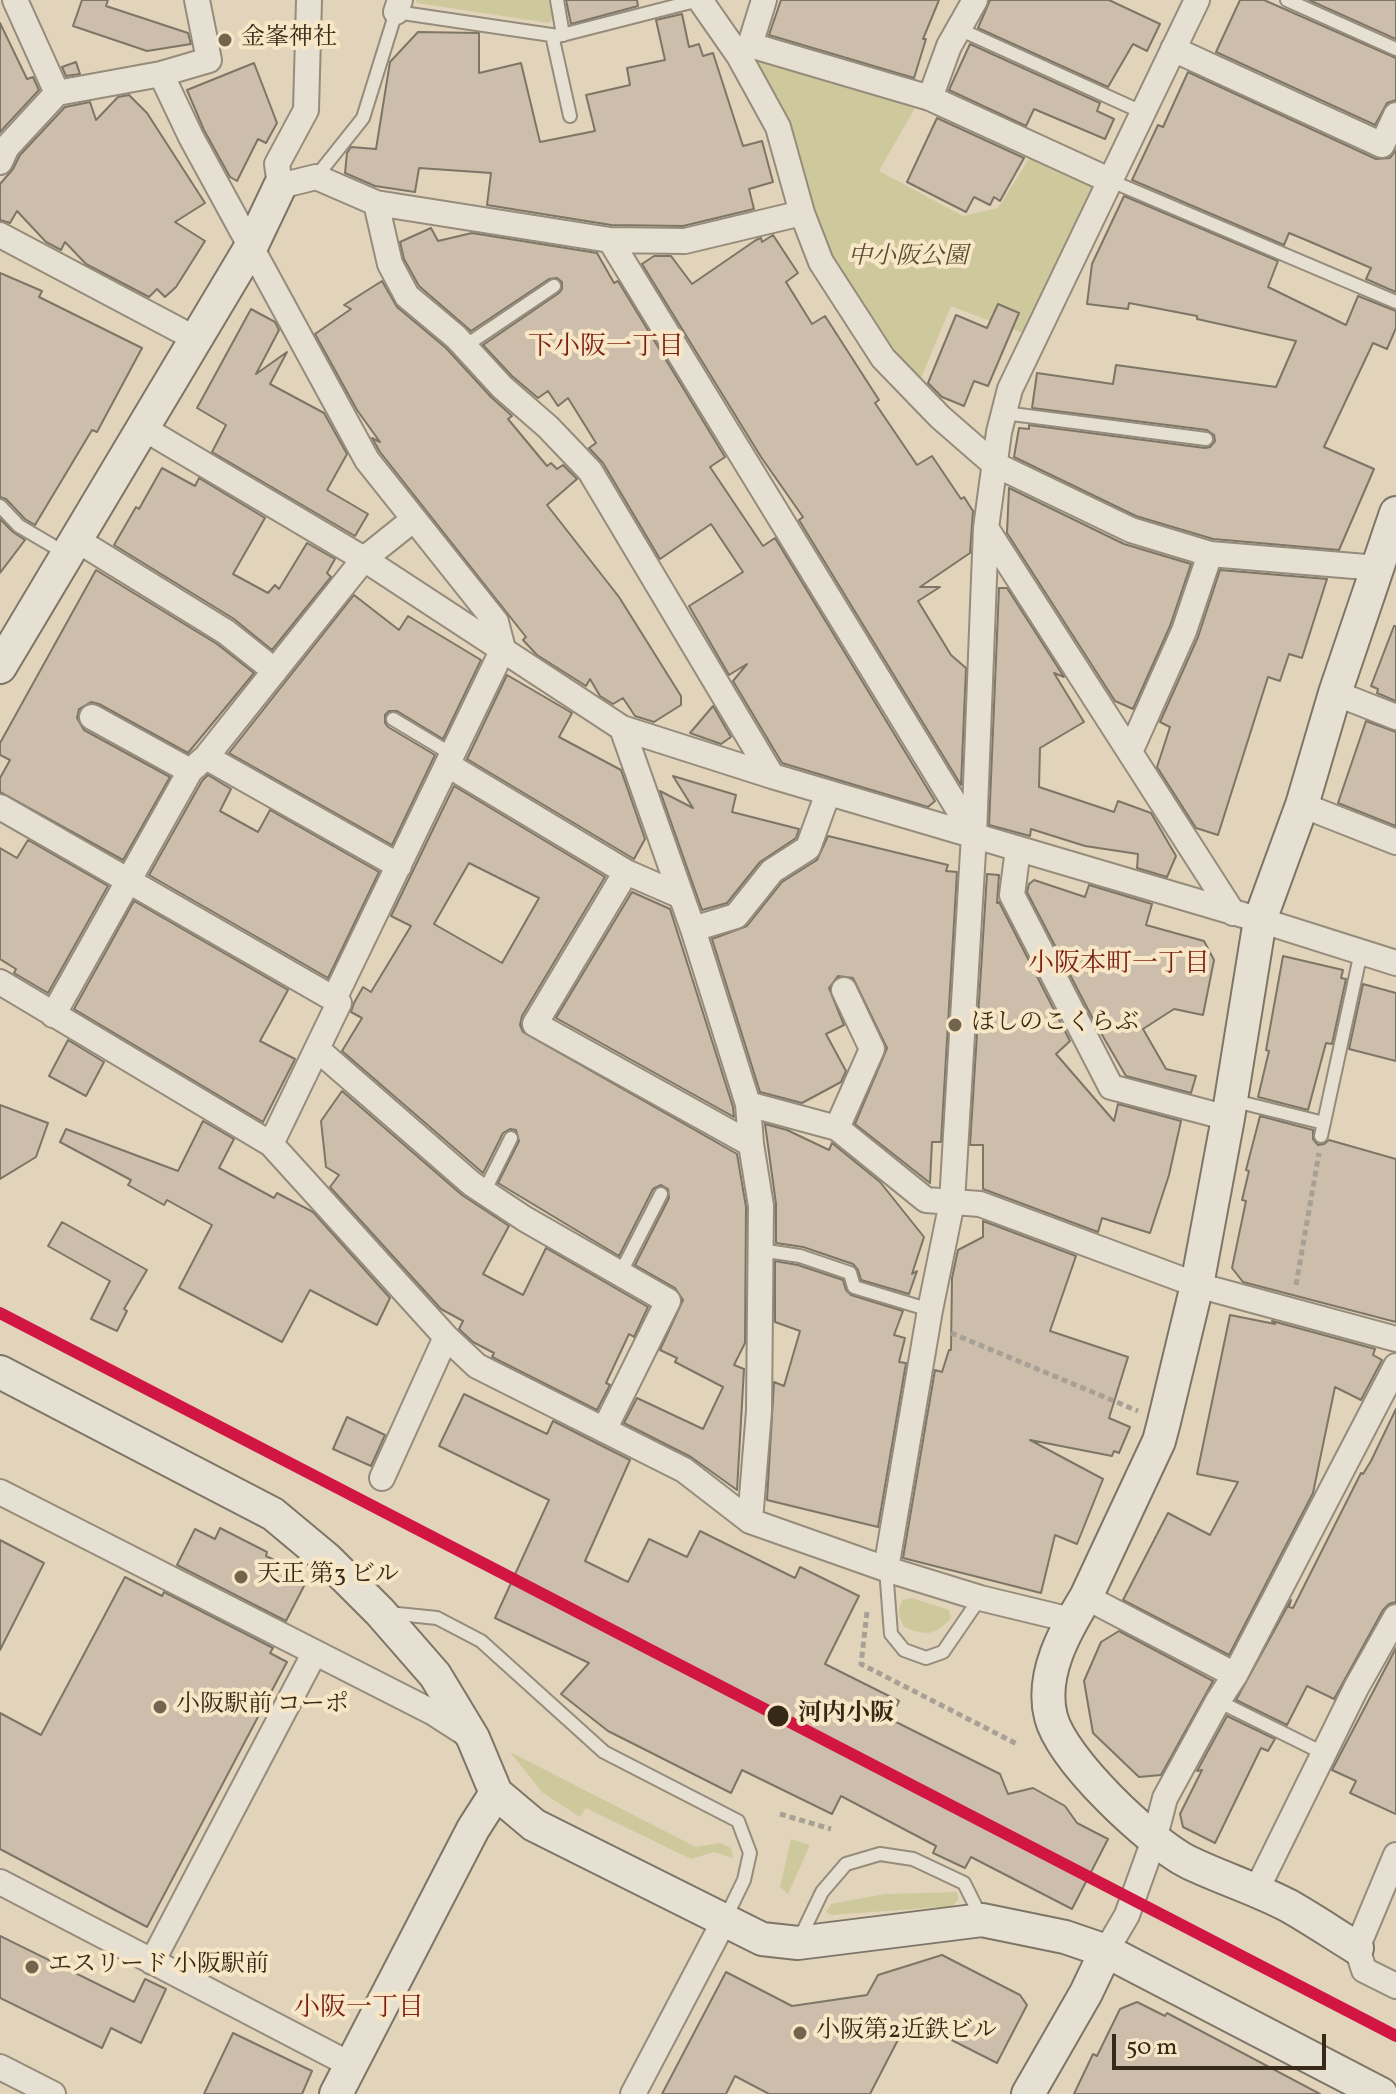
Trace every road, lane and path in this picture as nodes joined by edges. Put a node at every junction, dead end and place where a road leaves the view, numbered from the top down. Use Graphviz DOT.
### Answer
graph roads {
  1 [pos="15,0"];
  2 [pos="197,0"];
  3 [pos="309,0"];
  4 [pos="557,0"];
  5 [pos="699,0"];
  6 [pos="764,0"];
  7 [pos="975,0"];
  8 [pos="1287,0"];
  9 [pos="1187,3"];
  10 [pos="398,6"];
  11 [pos="959,29"];
  12 [pos="558,35"];
  13 [pos="1173,49"];
  14 [pos="1396,49"];
  15 [pos="744,51"];
  16 [pos="161,74"];
  17 [pos="57,93"];
  18 [pos="930,98"];
  19 [pos="1144,113"];
  20 [pos="1396,115"];
  21 [pos="570,116"];
  22 [pos="0,162"];
  23 [pos="316,177"];
  24 [pos="1111,181"];
  25 [pos="280,186"];
  26 [pos="376,203"];
  27 [pos="802,213"];
  28 [pos="0,235"];
  29 [pos="610,240"];
  30 [pos="252,245"];
  31 [pos="554,286"];
  32 [pos="1396,302"];
  33 [pos="196,339"];
  34 [pos="465,346"];
  35 [pos="1004,413"];
  36 [pos="143,428"];
  37 [pos="1206,439"];
  38 [pos="994,464"];
  39 [pos="0,506"];
  40 [pos="1396,513"];
  41 [pos="414,519"];
  42 [pos="986,528"];
  43 [pos="72,547"];
  44 [pos="1210,554"];
  45 [pos="364,559"];
  46 [pos="1378,568"];
  47 [pos="503,649"];
  48 [pos="3,655"];
  49 [pos="275,671"];
  50 [pos="1335,693"];
  51 [pos="92,717"];
  52 [pos="1396,717"];
  53 [pos="393,719"];
  54 [pos="622,728"];
  55 [pos="1130,752"];
  56 [pos="451,760"];
  57 [pos="198,764"];
  58 [pos="772,776"];
  59 [pos="828,793"];
  60 [pos="1302,805"];
  61 [pos="0,807"];
  62 [pos="974,835"];
  63 [pos="1396,842"];
  64 [pos="1018,849"];
  65 [pos="399,866"];
  66 [pos="626,872"];
  67 [pos="129,883"];
  68 [pos="681,896"];
  69 [pos="1247,916"];
  70 [pos="693,929"];
  71 [pos="1361,952"];
  72 [pos="1396,963"];
  73 [pos="0,982"];
  74 [pos="844,990"];
  75 [pos="334,999"];
  76 [pos="53,1015"];
  77 [pos="317,1049"];
  78 [pos="748,1104"];
  79 [pos="1230,1109"];
  80 [pos="1324,1123"];
  81 [pos="837,1128"];
  82 [pos="1321,1136"];
  83 [pos="511,1138"];
  84 [pos="271,1144"];
  85 [pos="751,1144"];
  86 [pos="484,1192"];
  87 [pos="661,1194"];
  88 [pos="952,1202"];
  89 [pos="760,1250"];
  90 [pos="620,1274"];
  91 [pos="1197,1285"];
  92 [pos="1292,1310"];
  93 [pos="929,1316"];
  94 [pos="446,1337"];
  95 [pos="1396,1339"];
  96 [pos="1396,1366"];
  97 [pos="0,1372"];
  98 [pos="1164,1422"];
  99 [pos="604,1430"];
  100 [pos="382,1478"];
  101 [pos="0,1492"];
  102 [pos="750,1521"];
  103 [pos="886,1569"];
  104 [pos="980,1598"];
  105 [pos="1079,1608"];
  106 [pos="380,1612"];
  107 [pos="1396,1617"];
  108 [pos="314,1654"];
  109 [pos="1235,1675"];
  110 [pos="1218,1701"];
  111 [pos="473,1738"];
  112 [pos="1325,1754"];
  113 [pos="496,1793"];
  114 [pos="780,1814"];
  115 [pos="831,1829"];
  116 [pos="1154,1840"];
  117 [pos="1396,1855"];
  118 [pos="0,1882"];
  119 [pos="1256,1891"];
  120 [pos="982,1920"];
  121 [pos="724,1921"];
  122 [pos="798,1943"];
  123 [pos="1357,1948"];
  124 [pos="1106,1951"];
  125 [pos="152,1962"];
  126 [pos="1396,1986"];
  127 [pos="351,2065"];
  128 [pos="0,2067"];
  129 [pos="53,2094"];
  130 [pos="336,2094"];
  131 [pos="633,2094"];
  132 [pos="1028,2094"];
  133 [pos="1381,2094"];
  1 -- 17 [label="street"];
  2 -- 16 [label="street"];
  3 -- 25 [label="street"];
  4 -- 12 [label="lane"];
  5 -- 12 [label="lane"];
  5 -- 15 [label="street"];
  6 -- 15 [label="street"];
  7 -- 11 [label="street"];
  8 -- 14 [label="lane"];
  9 -- 13 [label="street"];
  10 -- 12 [label="lane"];
  10 -- 23 [label="lane"];
  11 -- 18 [label="street"];
  11 -- 19 [label="lane"];
  12 -- 21 [label="lane"];
  13 -- 19 [label="street"];
  13 -- 20 [label="street"];
  15 -- 18 [label="street"];
  15 -- 27 [label="street"];
  16 -- 17 [label="street"];
  16 -- 30 [label="street"];
  17 -- 22 [label="street"];
  18 -- 24 [label="street"];
  19 -- 24 [label="street"];
  23 -- 25 [label="street"];
  23 -- 26 [label="street"];
  24 -- 32 [label="lane"];
  24 -- 35 [label="street"];
  25 -- 30 [label="street"];
  26 -- 29 [label="street"];
  26 -- 34 [label="street"];
  27 -- 29 [label="street"];
  27 -- 38 [label="street"];
  28 -- 33 [label="street"];
  29 -- 62 [label="street"];
  30 -- 33 [label="street"];
  30 -- 41 [label="street"];
  31 -- 34 [label="lane"];
  33 -- 36 [label="street"];
  34 -- 58 [label="street"];
  35 -- 37 [label="lane"];
  35 -- 38 [label="street"];
  36 -- 43 [label="street"];
  36 -- 45 [label="street"];
  38 -- 42 [label="street"];
  38 -- 44 [label="street"];
  39 -- 43 [label="lane"];
  40 -- 46 [label="street"];
  41 -- 45 [label="street"];
  41 -- 47 [label="street"];
  42 -- 55 [label="street"];
  42 -- 62 [label="street"];
  43 -- 48 [label="street"];
  43 -- 49 [label="street"];
  44 -- 46 [label="street"];
  44 -- 55 [label="street"];
  45 -- 47 [label="street"];
  45 -- 49 [label="street"];
  46 -- 50 [label="street"];
  47 -- 54 [label="street"];
  47 -- 56 [label="street"];
  49 -- 57 [label="street"];
  50 -- 52 [label="street"];
  50 -- 60 [label="street"];
  51 -- 57 [label="street"];
  53 -- 56 [label="lane"];
  54 -- 58 [label="street"];
  54 -- 68 [label="street"];
  55 -- 69 [label="street"];
  56 -- 65 [label="street"];
  56 -- 66 [label="street"];
  57 -- 65 [label="street"];
  57 -- 67 [label="street"];
  58 -- 59 [label="street"];
  59 -- 62 [label="street"];
  59 -- 70 [label="street"];
  60 -- 63 [label="street"];
  60 -- 69 [label="street"];
  61 -- 67 [label="street"];
  62 -- 64 [label="street"];
  62 -- 88 [label="street"];
  64 -- 69 [label="street"];
  64 -- 79 [label="street"];
  65 -- 75 [label="street"];
  66 -- 68 [label="street"];
  66 -- 85 [label="street"];
  67 -- 75 [label="street"];
  67 -- 76 [label="street"];
  68 -- 70 [label="street"];
  69 -- 71 [label="street"];
  69 -- 79 [label="street"];
  70 -- 78 [label="street"];
  71 -- 72 [label="street"];
  71 -- 80 [label="lane"];
  73 -- 76 [label="street"];
  74 -- 81 [label="street"];
  75 -- 77 [label="street"];
  76 -- 84 [label="street"];
  77 -- 84 [label="street"];
  77 -- 86 [label="street"];
  78 -- 81 [label="street"];
  78 -- 85 [label="street"];
  79 -- 80 [label="lane"];
  79 -- 91 [label="street"];
  80 -- 82 [label="lane"];
  81 -- 88 [label="street"];
  82 -- 92 [label="path"];
  83 -- 86 [label="lane"];
  84 -- 94 [label="street"];
  85 -- 89 [label="street"];
  86 -- 90 [label="street"];
  87 -- 90 [label="lane"];
  88 -- 91 [label="street"];
  88 -- 93 [label="street"];
  89 -- 93 [label="lane"];
  89 -- 102 [label="street"];
  90 -- 99 [label="street"];
  91 -- 92 [label="street"];
  91 -- 98 [label="street"];
  92 -- 95 [label="street"];
  93 -- 98 [label="path"];
  93 -- 103 [label="street"];
  94 -- 99 [label="street"];
  94 -- 100 [label="street"];
  96 -- 109 [label="street"];
  97 -- 106 [label="street"];
  98 -- 105 [label="street"];
  99 -- 102 [label="street"];
  101 -- 108 [label="street"];
  102 -- 103 [label="street"];
  103 -- 104 [label="street"];
  103 -- 104 [label="lane"];
  104 -- 105 [label="street"];
  105 -- 109 [label="street"];
  105 -- 116 [label="street"];
  106 -- 111 [label="street"];
  106 -- 121 [label="lane"];
  107 -- 112 [label="street"];
  108 -- 111 [label="street"];
  108 -- 125 [label="street"];
  109 -- 110 [label="street"];
  110 -- 112 [label="lane"];
  110 -- 116 [label="street"];
  111 -- 113 [label="street"];
  112 -- 119 [label="street"];
  113 -- 121 [label="street"];
  113 -- 127 [label="street"];
  114 -- 115 [label="path"];
  116 -- 119 [label="street"];
  116 -- 124 [label="street"];
  117 -- 123 [label="street"];
  118 -- 125 [label="street"];
  119 -- 123 [label="street"];
  120 -- 122 [label="street"];
  120 -- 122 [label="lane"];
  120 -- 124 [label="street"];
  121 -- 122 [label="street"];
  121 -- 131 [label="street"];
  123 -- 126 [label="street"];
  124 -- 132 [label="street"];
  124 -- 133 [label="street"];
  125 -- 127 [label="street"];
  127 -- 130 [label="street"];
  128 -- 129 [label="street"];
}
